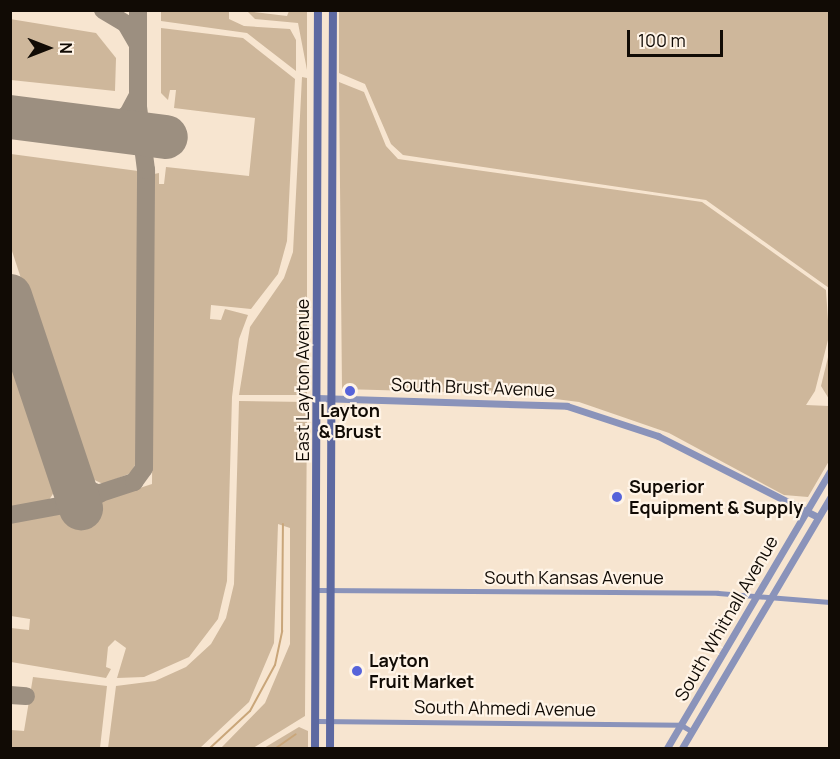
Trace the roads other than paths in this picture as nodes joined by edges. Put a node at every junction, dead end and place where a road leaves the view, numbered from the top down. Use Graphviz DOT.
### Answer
graph roads {
  1 [pos="318,10"];
  2 [pos="333,10"];
  3 [pos="317,398"];
  4 [pos="332,398"];
  5 [pos="830,471"];
  6 [pos="830,498"];
  7 [pos="806,512"];
  8 [pos="818,517"];
  9 [pos="317,590"];
  10 [pos="331,590"];
  11 [pos="758,594"];
  12 [pos="772,595"];
  13 [pos="830,602"];
  14 [pos="716,665"];
  15 [pos="728,671"];
  16 [pos="317,721"];
  17 [pos="330,722"];
  18 [pos="681,725"];
  19 [pos="691,731"];
  20 [pos="315,748"];
  21 [pos="330,748"];
  22 [pos="668,748"];
  23 [pos="682,748"];
  1 -- 3 [label="main road, East Layton Avenue"];
  2 -- 4 [label="main road, East Layton Avenue"];
  3 -- 4 [label="street, South Brust Avenue"];
  3 -- 9 [label="main road, East Layton Avenue"];
  4 -- 7 [label="street, South Brust Avenue"];
  4 -- 10 [label="main road, East Layton Avenue"];
  5 -- 7 [label="street, South Whitnall Avenue"];
  6 -- 8 [label="street, South Whitnall Avenue"];
  7 -- 8 [label="street, South Brust Avenue"];
  7 -- 11 [label="street, South Whitnall Avenue"];
  8 -- 12 [label="street, South Whitnall Avenue"];
  9 -- 10 [label="street, South Kansas Avenue"];
  9 -- 16 [label="main road, East Layton Avenue"];
  10 -- 11 [label="street, South Kansas Avenue"];
  10 -- 17 [label="main road, East Layton Avenue"];
  11 -- 12 [label="street, South Kansas Avenue"];
  11 -- 14 [label="street, South Whitnall Avenue"];
  12 -- 13 [label="street, South Kansas Avenue"];
  12 -- 15 [label="street, South Whitnall Avenue"];
  14 -- 15 [label="street"];
  14 -- 18 [label="street, South Whitnall Avenue"];
  15 -- 19 [label="street, South Whitnall Avenue"];
  16 -- 17 [label="street, South Ahmedi Avenue"];
  16 -- 20 [label="main road, East Layton Avenue"];
  17 -- 18 [label="street, South Ahmedi Avenue"];
  17 -- 21 [label="main road, East Layton Avenue"];
  18 -- 19 [label="street"];
  18 -- 22 [label="street, South Whitnall Avenue"];
  19 -- 23 [label="street, South Whitnall Avenue"];
}
